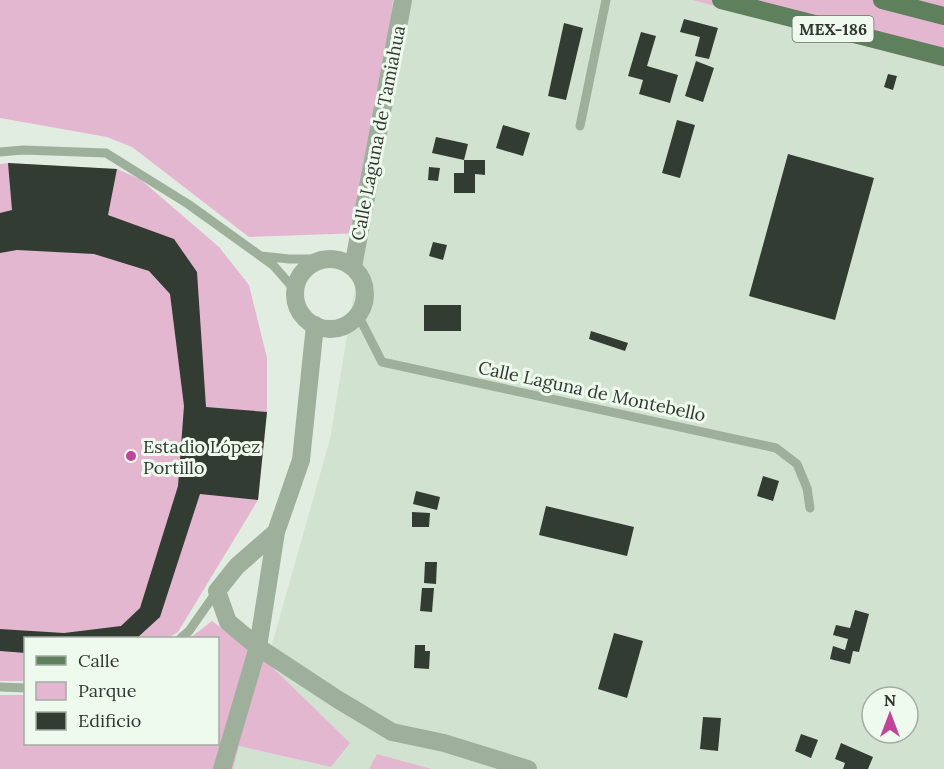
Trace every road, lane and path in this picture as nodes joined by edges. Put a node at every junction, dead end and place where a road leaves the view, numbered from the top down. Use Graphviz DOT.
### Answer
graph roads {
  1 [pos="403,0"];
  2 [pos="606,0"];
  3 [pos="722,0"];
  4 [pos="882,0"];
  5 [pos="944,16"];
  6 [pos="944,57"];
  7 [pos="580,126"];
  8 [pos="0,152"];
  9 [pos="259,256"];
  10 [pos="326,259"];
  11 [pos="353,267"];
  12 [pos="295,290"];
  13 [pos="358,315"];
  14 [pos="315,325"];
  15 [pos="810,508"];
  16 [pos="276,532"];
  17 [pos="217,591"];
  18 [pos="183,637"];
  19 [pos="258,647"];
  20 [pos="0,687"];
  21 [pos="24,688"];
  22 [pos="222,769"];
  23 [pos="528,769"];
  1 -- 11 [label="street, Calle Laguna de Tamiahua"];
  2 -- 7 [label="lane"];
  3 -- 6 [label="main road, MEX-186"];
  4 -- 5 [label="main road, MEX-186"];
  8 -- 9 [label="lane"];
  9 -- 10 [label="lane"];
  9 -- 12 [label="lane"];
  10 -- 11 [label="street, Calle Laguna de Tamiahua"];
  10 -- 12 [label="street"];
  11 -- 13 [label="street, Calle Laguna de Tamiahua"];
  12 -- 14 [label="street"];
  13 -- 14 [label="street"];
  13 -- 15 [label="lane, Calle Laguna de Montebello"];
  14 -- 16 [label="street"];
  16 -- 17 [label="street"];
  16 -- 19 [label="street"];
  17 -- 18 [label="lane"];
  17 -- 19 [label="street"];
  19 -- 22 [label="street"];
  19 -- 23 [label="street"];
  20 -- 21 [label="lane"];
}
